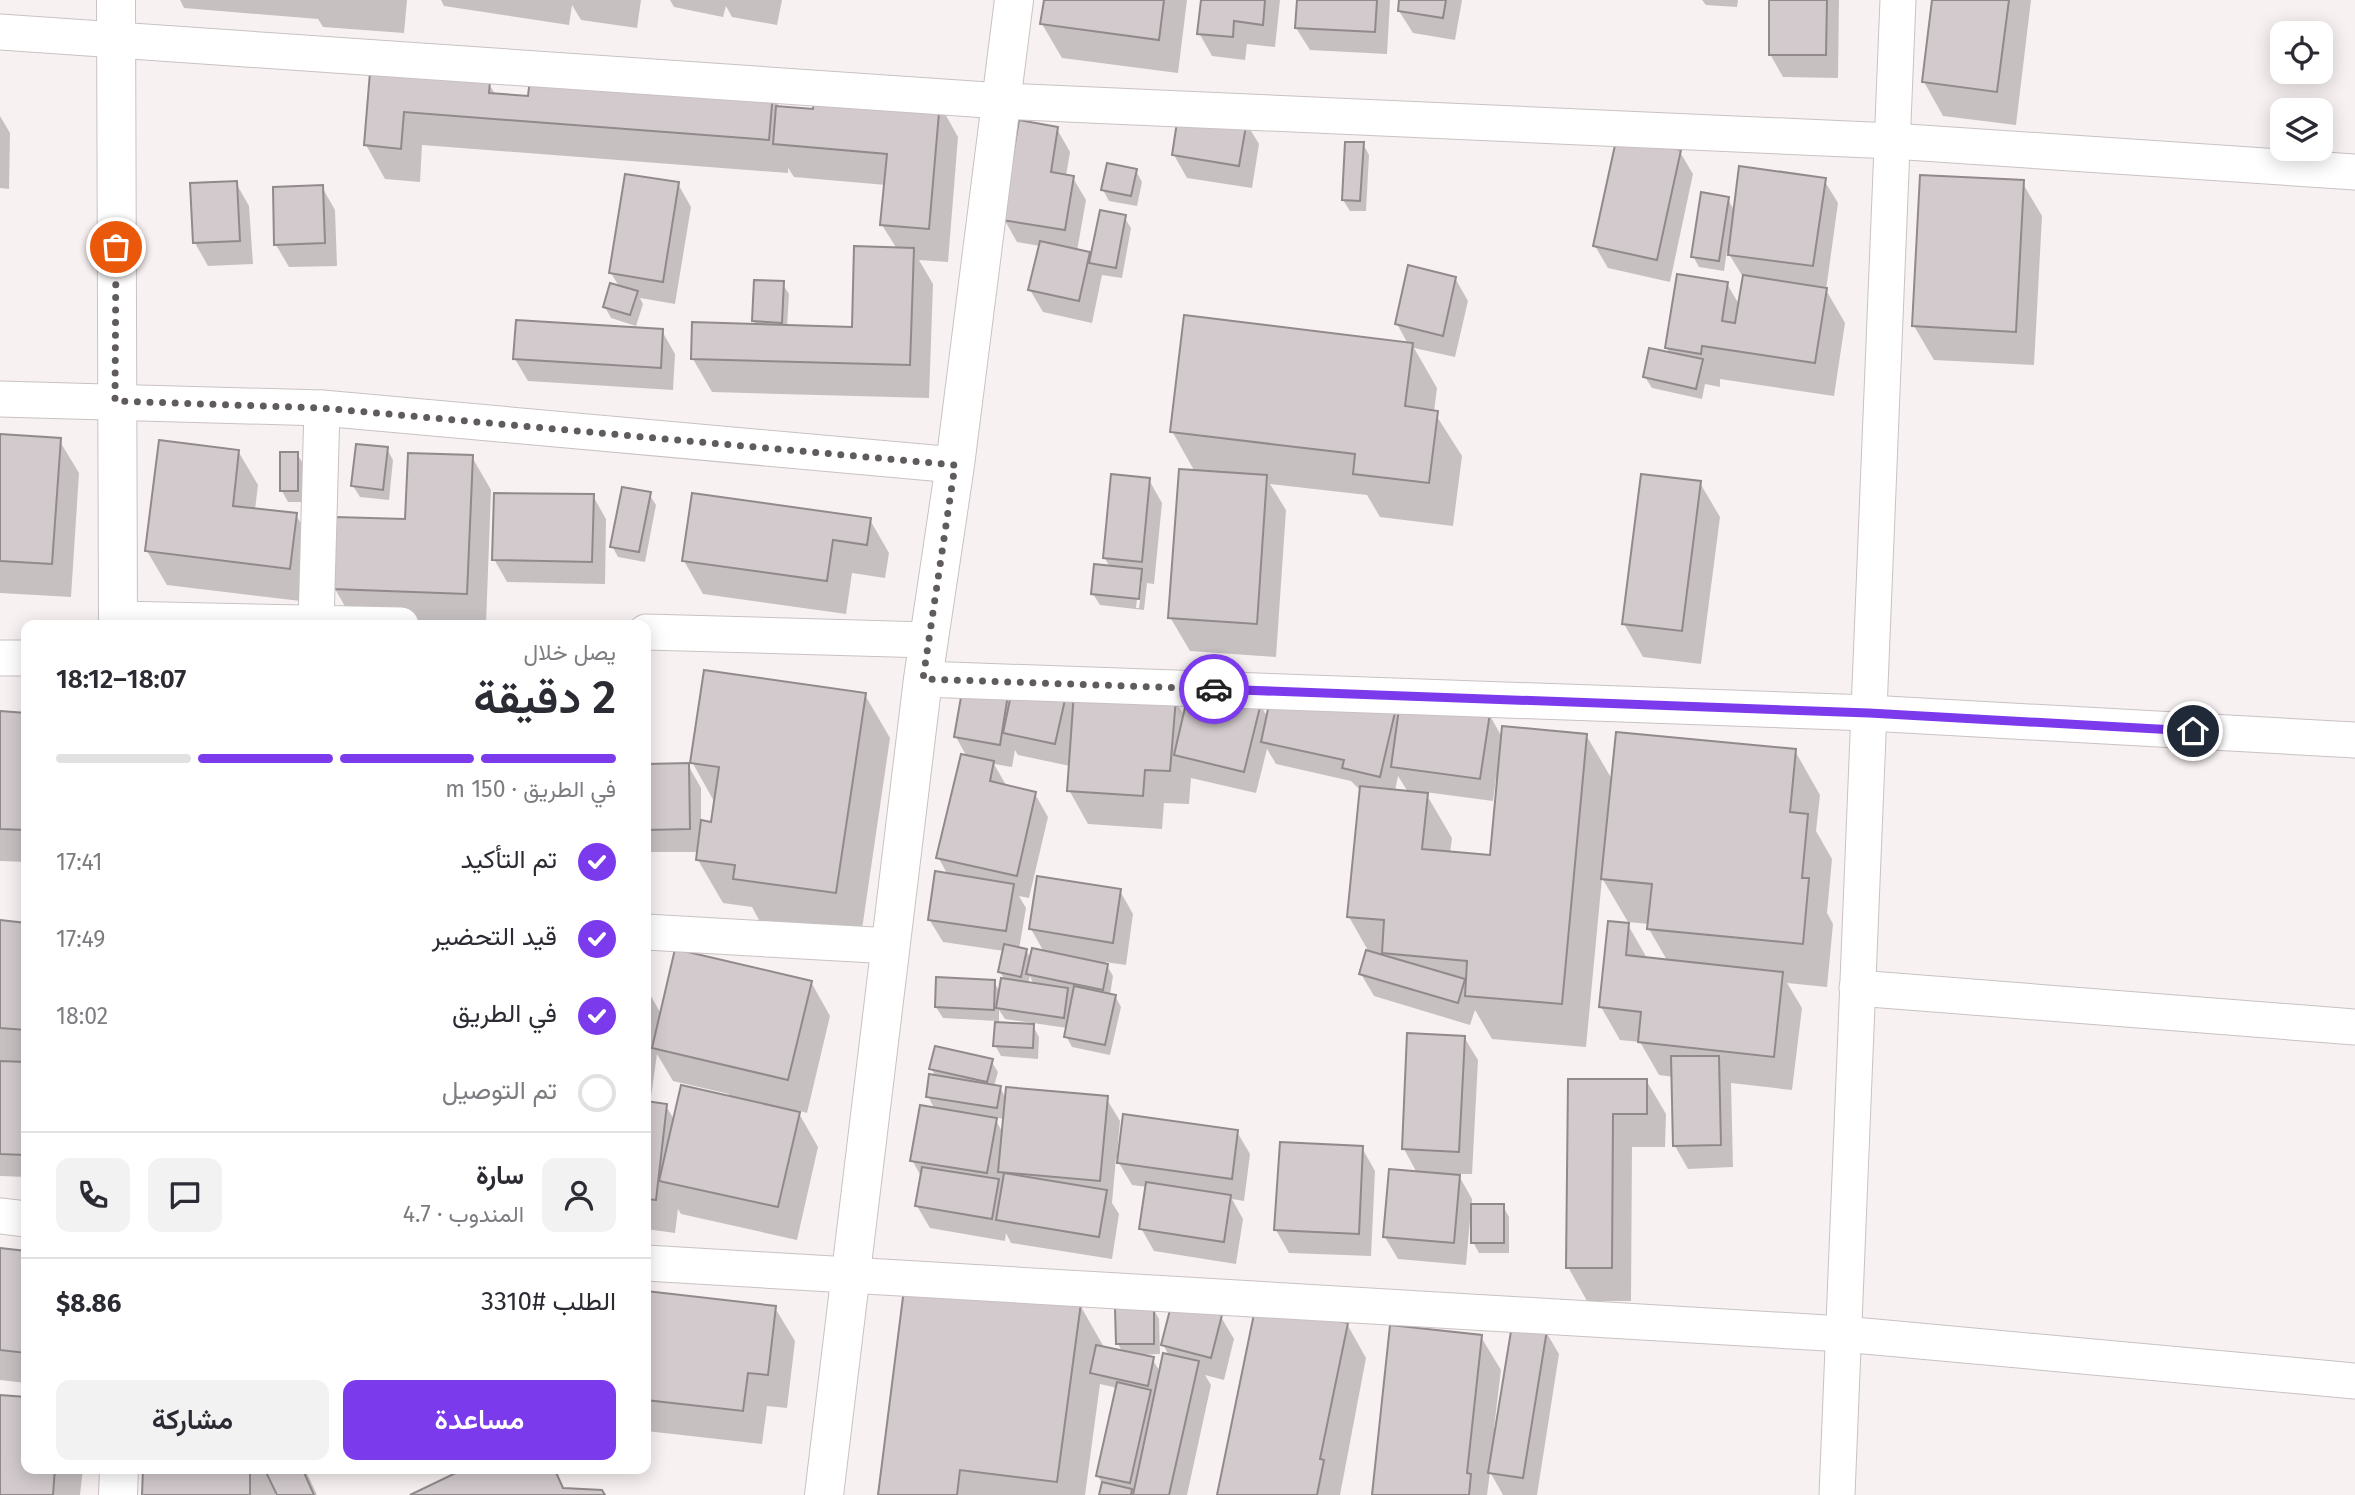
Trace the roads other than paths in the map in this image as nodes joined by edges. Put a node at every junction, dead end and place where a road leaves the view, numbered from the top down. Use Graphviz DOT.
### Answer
graph roads {
  1 [pos="116,0"];
  2 [pos="1014,0"];
  3 [pos="1898,0"];
  4 [pos="0,32"];
  5 [pos="117,40"];
  6 [pos="1002,101"];
  7 [pos="1892,141"];
  8 [pos="2355,172"];
  9 [pos="0,399"];
  10 [pos="115,401"];
  11 [pos="322,408"];
  12 [pos="955,465"];
  13 [pos="118,620"];
  14 [pos="316,620"];
  15 [pos="651,632"];
  16 [pos="928,640"];
  17 [pos="0,657"];
  18 [pos="21,658"];
  19 [pos="923,679"];
  20 [pos="1869,713"];
  21 [pos="2355,740"];
  22 [pos="651,932"];
  23 [pos="891,946"];
  24 [pos="1857,988"];
  25 [pos="2355,1027"];
  26 [pos="0,1216"];
  27 [pos="21,1218"];
  28 [pos="651,1264"];
  29 [pos="852,1277"];
  30 [pos="1843,1334"];
  31 [pos="2355,1381"];
  32 [pos="119,1474"];
  33 [pos="118,1495"];
  34 [pos="824,1495"];
  35 [pos="1837,1495"];
  1 -- 5 [label="street"];
  2 -- 6 [label="street"];
  3 -- 7 [label="street"];
  4 -- 5 [label="street"];
  5 -- 6 [label="street"];
  5 -- 10 [label="street"];
  6 -- 7 [label="street"];
  6 -- 12 [label="street"];
  7 -- 8 [label="street"];
  7 -- 20 [label="street"];
  9 -- 10 [label="street"];
  10 -- 11 [label="street"];
  10 -- 13 [label="street"];
  11 -- 12 [label="street"];
  11 -- 14 [label="street"];
  12 -- 16 [label="street"];
  15 -- 16 [label="street"];
  16 -- 19 [label="street"];
  17 -- 18 [label="street"];
  19 -- 20 [label="street"];
  19 -- 23 [label="street"];
  20 -- 21 [label="street"];
  20 -- 24 [label="street"];
  22 -- 23 [label="street"];
  23 -- 29 [label="street"];
  24 -- 25 [label="street"];
  24 -- 30 [label="street"];
  26 -- 27 [label="street"];
  28 -- 29 [label="street"];
  29 -- 30 [label="street"];
  29 -- 34 [label="street"];
  30 -- 31 [label="street"];
  30 -- 35 [label="street"];
  32 -- 33 [label="street"];
}
